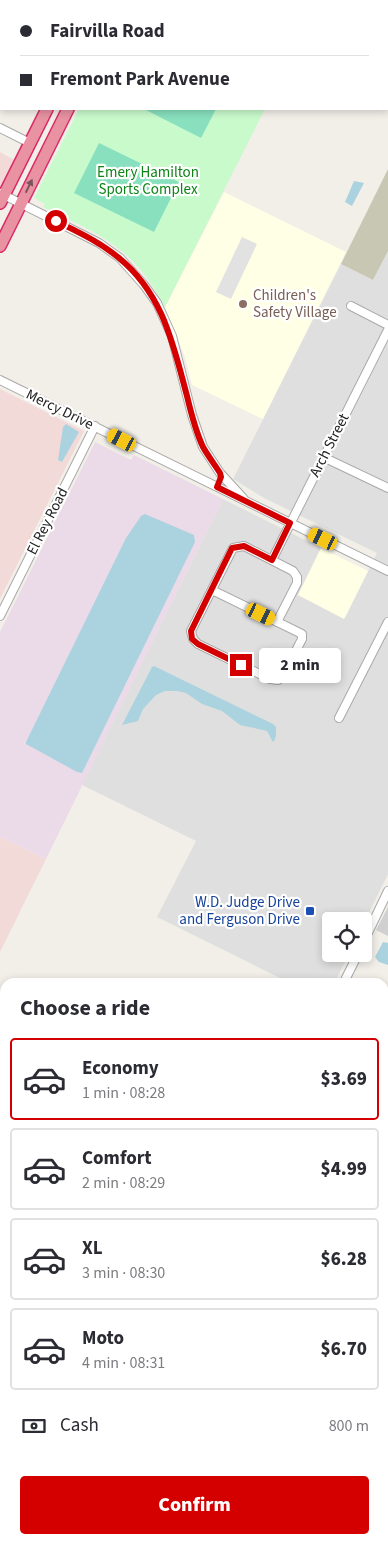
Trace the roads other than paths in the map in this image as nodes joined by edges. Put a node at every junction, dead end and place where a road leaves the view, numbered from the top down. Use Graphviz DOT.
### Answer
graph roads {
  1 [pos="46,110"];
  2 [pos="68,110"];
  3 [pos="0,128"];
  4 [pos="30,143"];
  5 [pos="1,197"];
  6 [pos="21,204"];
  7 [pos="0,246"];
  8 [pos="351,306"];
  9 [pos="388,325"];
  10 [pos="388,330"];
  11 [pos="0,380"];
  12 [pos="95,426"];
  13 [pos="323,457"];
  14 [pos="220,473"];
  15 [pos="387,485"];
  16 [pos="217,487"];
  17 [pos="246,501"];
  18 [pos="290,523"];
  19 [pos="272,560"];
  20 [pos="388,571"];
  21 [pos="212,590"];
  22 [pos="0,616"];
  23 [pos="277,622"];
  24 [pos="388,622"];
  25 [pos="339,718"];
  26 [pos="388,891"];
  27 [pos="372,924"];
  28 [pos="354,962"];
  29 [pos="346,978"];
  1 -- 4 [label="highway"];
  6 -- 2 [label="highway, one-way"];
  3 -- 4 [label="street"];
  4 -- 5 [label="highway"];
  5 -- 6 [label="street"];
  6 -- 7 [label="highway"];
  6 -- 14 [label="street"];
  8 -- 9 [label="street"];
  10 -- 13 [label="street, Arch Street"];
  11 -- 12 [label="street, Mercy Drive"];
  12 -- 16 [label="street, Mercy Drive"];
  12 -- 22 [label="street, El Rey Road"];
  13 -- 15 [label="street"];
  13 -- 18 [label="street, Arch Street"];
  14 -- 16 [label="street"];
  14 -- 17 [label="street"];
  16 -- 17 [label="street, Mercy Drive"];
  17 -- 18 [label="street, Mercy Drive"];
  18 -- 19 [label="street, Arch Street"];
  18 -- 20 [label="street, Mercy Drive"];
  19 -- 21 [label="street"];
  19 -- 23 [label="street"];
  21 -- 23 [label="street"];
  21 -- 23 [label="street"];
  24 -- 25 [label="street"];
  26 -- 27 [label="street"];
  28 -- 29 [label="street"];
}
